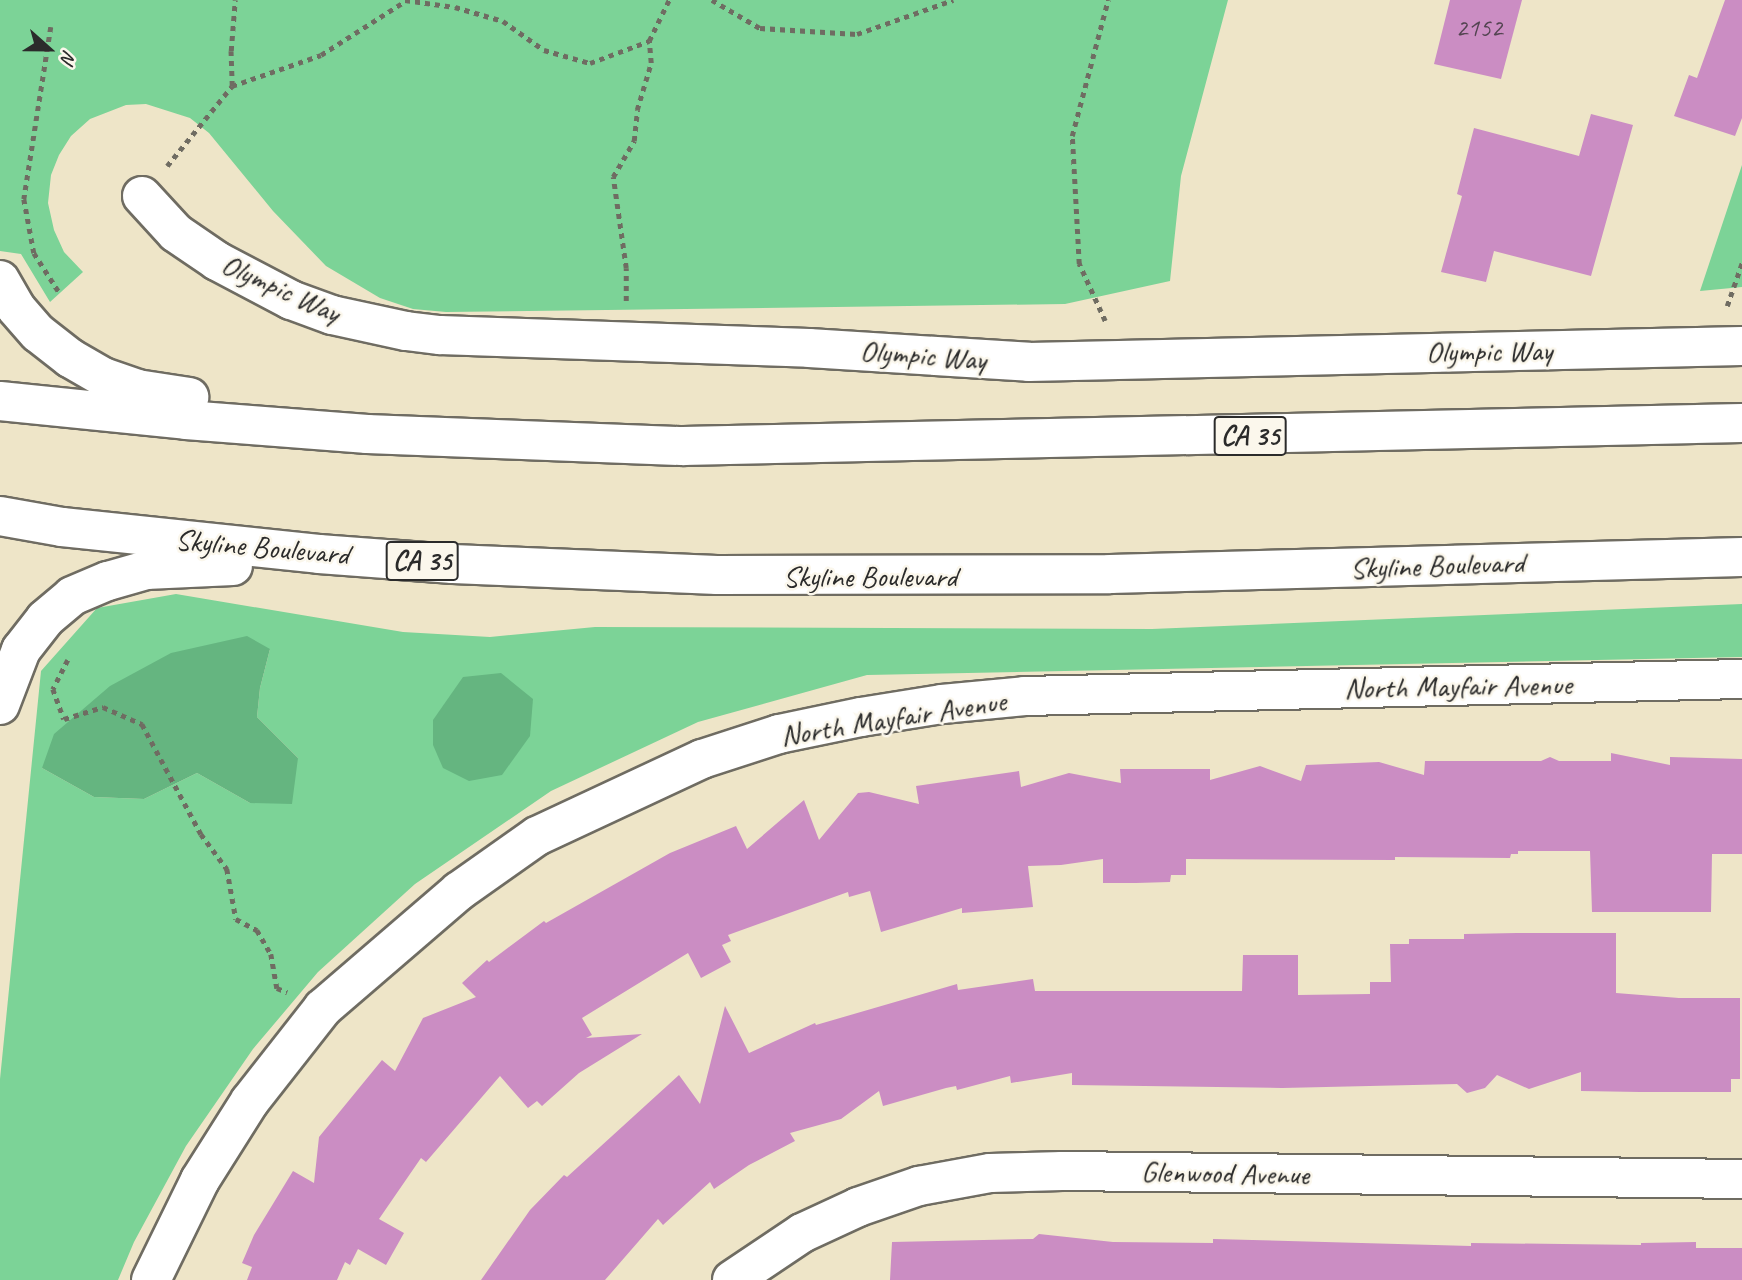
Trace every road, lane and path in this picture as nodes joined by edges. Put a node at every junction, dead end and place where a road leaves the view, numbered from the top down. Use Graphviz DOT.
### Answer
graph roads {
  1 [pos="235,0"];
  2 [pos="405,0"];
  3 [pos="669,0"];
  4 [pos="712,0"];
  5 [pos="953,0"];
  6 [pos="1108,0"];
  7 [pos="51,27"];
  8 [pos="649,41"];
  9 [pos="232,86"];
  10 [pos="142,197"];
  11 [pos="0,280"];
  12 [pos="38,333"];
  13 [pos="626,344"];
  14 [pos="1742,346"];
  15 [pos="1123,360"];
  16 [pos="0,401"];
  17 [pos="1742,423"];
  18 [pos="462,439"];
  19 [pos="0,516"];
  20 [pos="1742,557"];
  21 [pos="453,564"];
  22 [pos="45,619"];
  23 [pos="1742,679"];
  24 [pos="0,705"];
  25 [pos="323,1008"];
  26 [pos="1742,1179"];
  27 [pos="151,1280"];
  28 [pos="732,1280"];
  1 -- 9 [label="path"];
  2 -- 8 [label="path"];
  2 -- 9 [label="path"];
  3 -- 8 [label="path"];
  4 -- 5 [label="path"];
  6 -- 15 [label="path"];
  7 -- 12 [label="path"];
  8 -- 13 [label="path"];
  9 -- 10 [label="path"];
  10 -- 13 [label="main road, Olympic Way"];
  11 -- 12 [label="main road"];
  12 -- 18 [label="main road"];
  13 -- 15 [label="main road, Olympic Way"];
  14 -- 15 [label="main road, Olympic Way"];
  16 -- 18 [label="main road, CA 35"];
  17 -- 18 [label="main road, CA 35"];
  19 -- 21 [label="main road, Skyline Boulevard / CA 35"];
  20 -- 21 [label="main road, Skyline Boulevard / CA 35"];
  21 -- 22 [label="main road"];
  22 -- 24 [label="main road"];
  22 -- 25 [label="path"];
  23 -- 25 [label="main road, North Mayfair Avenue"];
  25 -- 27 [label="main road, North Mayfair Avenue"];
  26 -- 28 [label="main road, Glenwood Avenue"];
}
